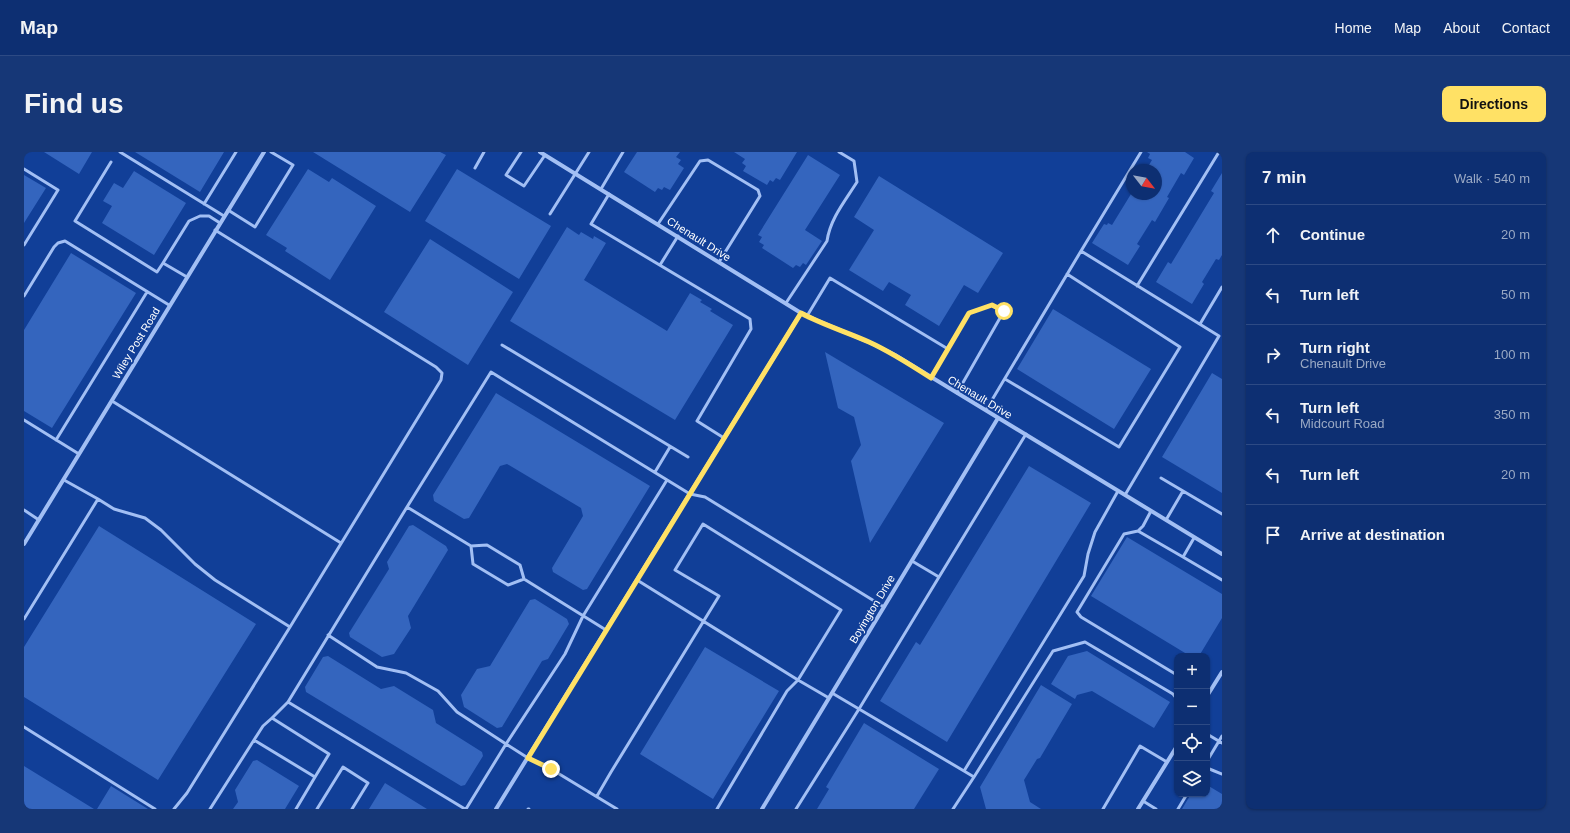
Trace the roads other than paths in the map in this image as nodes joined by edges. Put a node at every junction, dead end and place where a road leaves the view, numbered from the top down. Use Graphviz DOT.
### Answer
graph roads {
  1 [pos="120,152"];
  2 [pos="236,152"];
  3 [pos="264,152"];
  4 [pos="271,152"];
  5 [pos="484,152"];
  6 [pos="521,152"];
  7 [pos="540,152"];
  8 [pos="589,152"];
  9 [pos="624,152"];
  10 [pos="839,152"];
  11 [pos="1141,152"];
  12 [pos="1219,152"];
  13 [pos="1222,153"];
  14 [pos="545,155"];
  15 [pos="111,162"];
  16 [pos="474,168"];
  17 [pos="24,169"];
  18 [pos="575,174"];
  19 [pos="601,189"];
  20 [pos="609,194"];
  21 [pos="204,204"];
  22 [pos="228,210"];
  23 [pos="550,214"];
  24 [pos="224,216"];
  25 [pos="220,223"];
  26 [pos="658,224"];
  27 [pos="215,230"];
  28 [pos="678,236"];
  29 [pos="24,246"];
  30 [pos="1081,251"];
  31 [pos="163,262"];
  32 [pos="719,262"];
  33 [pos="660,265"];
  34 [pos="1067,274"];
  35 [pos="187,277"];
  36 [pos="1137,286"];
  37 [pos="1222,287"];
  38 [pos="147,292"];
  39 [pos="24,296"];
  40 [pos="786,303"];
  41 [pos="170,305"];
  42 [pos="801,313"];
  43 [pos="807,316"];
  44 [pos="1200,324"];
  45 [pos="1222,330"];
  46 [pos="1219,336"];
  47 [pos="502,345"];
  48 [pos="948,349"];
  49 [pos="931,378"];
  50 [pos="1004,379"];
  51 [pos="957,393"];
  52 [pos="112,401"];
  53 [pos="986,410"];
  54 [pos="998,418"];
  55 [pos="24,420"];
  56 [pos="1026,434"];
  57 [pos="724,438"];
  58 [pos="56,440"];
  59 [pos="670,447"];
  60 [pos="79,454"];
  61 [pos="688,458"];
  62 [pos="655,472"];
  63 [pos="1161,478"];
  64 [pos="64,480"];
  65 [pos="667,480"];
  66 [pos="1118,491"];
  67 [pos="1183,491"];
  68 [pos="690,494"];
  69 [pos="1125,495"];
  70 [pos="98,499"];
  71 [pos="407,507"];
  72 [pos="24,510"];
  73 [pos="1151,511"];
  74 [pos="1222,514"];
  75 [pos="39,520"];
  76 [pos="1166,520"];
  77 [pos="1138,530"];
  78 [pos="1194,538"];
  79 [pos="341,543"];
  80 [pos="24,544"];
  81 [pos="471,546"];
  82 [pos="1222,553"];
  83 [pos="1183,557"];
  84 [pos="912,561"];
  85 [pos="939,577"];
  86 [pos="524,579"];
  87 [pos="637,580"];
  88 [pos="1222,580"];
  89 [pos="884,607"];
  90 [pos="584,616"];
  91 [pos="24,619"];
  92 [pos="703,621"];
  93 [pos="290,627"];
  94 [pos="606,630"];
  95 [pos="328,635"];
  96 [pos="1222,672"];
  97 [pos="1174,673"];
  98 [pos="798,680"];
  99 [pos="1210,691"];
  100 [pos="832,693"];
  101 [pos="1174,695"];
  102 [pos="829,698"];
  103 [pos="288,702"];
  104 [pos="859,709"];
  105 [pos="272,718"];
  106 [pos="24,727"];
  107 [pos="1210,736"];
  108 [pos="1222,736"];
  109 [pos="254,740"];
  110 [pos="1220,742"];
  111 [pos="506,744"];
  112 [pos="1174,751"];
  113 [pos="1210,757"];
  114 [pos="528,758"];
  115 [pos="1167,762"];
  116 [pos="1210,769"];
  117 [pos="964,771"];
  118 [pos="1222,774"];
  119 [pos="315,777"];
  120 [pos="974,778"];
  121 [pos="597,796"];
  122 [pos="1185,797"];
  123 [pos="1143,801"];
  124 [pos="155,809"];
  125 [pos="174,809"];
  126 [pos="210,809"];
  127 [pos="296,809"];
  128 [pos="317,809"];
  129 [pos="352,809"];
  130 [pos="465,809"];
  131 [pos="496,809"];
  132 [pos="617,809"];
  133 [pos="717,809"];
  134 [pos="762,809"];
  135 [pos="796,809"];
  136 [pos="954,809"];
  137 [pos="1103,809"];
  138 [pos="1138,809"];
  139 [pos="1156,809"];
  140 [pos="1178,809"];
  1 -- 21 [label="lane"];
  2 -- 21 [label="lane"];
  3 -- 22 [label="street, Wiley Post Road"];
  4 -- 22 [label="lane"];
  5 -- 16 [label="lane"];
  6 -- 14 [label="lane"];
  7 -- 14 [label="street, Chenault Drive"];
  8 -- 18 [label="lane"];
  9 -- 19 [label="lane"];
  10 -- 40 [label="lane"];
  11 -- 30 [label="lane"];
  12 -- 13 [label="lane"];
  12 -- 36 [label="lane"];
  14 -- 18 [label="street, Chenault Drive"];
  15 -- 31 [label="lane"];
  17 -- 29 [label="lane"];
  18 -- 19 [label="street, Chenault Drive"];
  18 -- 23 [label="lane"];
  19 -- 20 [label="street, Chenault Drive"];
  20 -- 26 [label="street, Chenault Drive"];
  20 -- 33 [label="lane"];
  21 -- 24 [label="lane"];
  22 -- 24 [label="street, Wiley Post Road"];
  24 -- 25 [label="street, Wiley Post Road"];
  25 -- 27 [label="street, Wiley Post Road"];
  25 -- 31 [label="lane"];
  26 -- 28 [label="street, Chenault Drive"];
  26 -- 32 [label="lane"];
  27 -- 35 [label="street, Wiley Post Road"];
  27 -- 79 [label="lane"];
  28 -- 32 [label="street, Chenault Drive"];
  28 -- 33 [label="lane"];
  30 -- 34 [label="lane"];
  30 -- 36 [label="lane"];
  31 -- 35 [label="lane"];
  32 -- 40 [label="street, Chenault Drive"];
  33 -- 57 [label="lane"];
  34 -- 50 [label="lane"];
  34 -- 50 [label="lane"];
  35 -- 41 [label="street, Wiley Post Road"];
  36 -- 44 [label="lane"];
  37 -- 44 [label="lane"];
  38 -- 39 [label="lane"];
  38 -- 41 [label="lane"];
  38 -- 58 [label="lane"];
  40 -- 42 [label="street, Chenault Drive"];
  41 -- 52 [label="street, Wiley Post Road"];
  42 -- 43 [label="street, Chenault Drive"];
  42 -- 57 [label="street"];
  43 -- 48 [label="lane"];
  43 -- 49 [label="street, Chenault Drive"];
  44 -- 46 [label="lane"];
  45 -- 46 [label="lane"];
  46 -- 69 [label="lane"];
  47 -- 59 [label="lane"];
  48 -- 49 [label="lane"];
  48 -- 51 [label="lane"];
  49 -- 51 [label="street, Chenault Drive"];
  50 -- 53 [label="lane"];
  51 -- 53 [label="street, Chenault Drive"];
  52 -- 60 [label="street, Wiley Post Road"];
  52 -- 79 [label="lane"];
  53 -- 54 [label="street, Chenault Drive"];
  54 -- 56 [label="street, Chenault Drive"];
  54 -- 84 [label="street, Boyington Drive"];
  55 -- 58 [label="lane"];
  56 -- 66 [label="street, Chenault Drive"];
  56 -- 85 [label="lane"];
  57 -- 68 [label="street"];
  58 -- 60 [label="lane"];
  59 -- 61 [label="lane"];
  59 -- 62 [label="lane"];
  60 -- 64 [label="street, Wiley Post Road"];
  62 -- 65 [label="lane"];
  62 -- 71 [label="lane"];
  63 -- 67 [label="lane"];
  64 -- 70 [label="lane"];
  64 -- 75 [label="street, Wiley Post Road"];
  65 -- 68 [label="lane"];
  65 -- 90 [label="lane"];
  66 -- 69 [label="street, Chenault Drive"];
  66 -- 117 [label="lane"];
  67 -- 74 [label="lane"];
  67 -- 76 [label="lane"];
  68 -- 87 [label="street"];
  68 -- 89 [label="lane"];
  69 -- 73 [label="street, Chenault Drive"];
  70 -- 91 [label="lane"];
  70 -- 93 [label="lane"];
  71 -- 81 [label="lane"];
  71 -- 95 [label="lane"];
  72 -- 75 [label="lane"];
  73 -- 76 [label="street, Chenault Drive"];
  73 -- 77 [label="lane"];
  75 -- 80 [label="street, Wiley Post Road"];
  76 -- 78 [label="street, Chenault Drive"];
  77 -- 83 [label="lane"];
  77 -- 97 [label="lane"];
  78 -- 82 [label="street, Chenault Drive"];
  78 -- 83 [label="lane"];
  79 -- 93 [label="lane"];
  81 -- 86 [label="lane"];
  81 -- 86 [label="lane"];
  83 -- 88 [label="lane"];
  84 -- 85 [label="lane"];
  84 -- 89 [label="street, Boyington Drive"];
  85 -- 104 [label="lane"];
  86 -- 90 [label="lane"];
  87 -- 92 [label="lane"];
  87 -- 94 [label="street"];
  89 -- 100 [label="street, Boyington Drive"];
  90 -- 94 [label="lane"];
  90 -- 111 [label="lane"];
  92 -- 98 [label="lane"];
  92 -- 98 [label="lane"];
  92 -- 121 [label="lane"];
  93 -- 125 [label="lane"];
  94 -- 114 [label="street"];
  95 -- 103 [label="lane"];
  95 -- 111 [label="lane"];
  96 -- 99 [label="street"];
  98 -- 102 [label="lane"];
  98 -- 133 [label="lane"];
  100 -- 102 [label="street, Boyington Drive"];
  100 -- 104 [label="lane"];
  101 -- 120 [label="lane"];
  102 -- 134 [label="street, Boyington Drive"];
  103 -- 105 [label="lane"];
  103 -- 130 [label="lane"];
  104 -- 117 [label="lane"];
  104 -- 135 [label="lane"];
  105 -- 109 [label="lane"];
  105 -- 119 [label="lane"];
  106 -- 124 [label="lane"];
  107 -- 110 [label="lane"];
  108 -- 110 [label="lane"];
  109 -- 119 [label="lane"];
  109 -- 126 [label="lane"];
  110 -- 113 [label="lane"];
  111 -- 114 [label="lane"];
  111 -- 130 [label="lane"];
  112 -- 115 [label="street"];
  114 -- 121 [label="lane"];
  114 -- 131 [label="street"];
  115 -- 123 [label="street"];
  115 -- 137 [label="lane"];
  116 -- 118 [label="lane"];
  117 -- 120 [label="lane"];
  119 -- 127 [label="lane"];
  120 -- 136 [label="lane"];
  121 -- 132 [label="lane"];
  122 -- 140 [label="lane"];
  123 -- 138 [label="street"];
  123 -- 139 [label="lane"];
  128 -- 129 [label="lane"];
}
